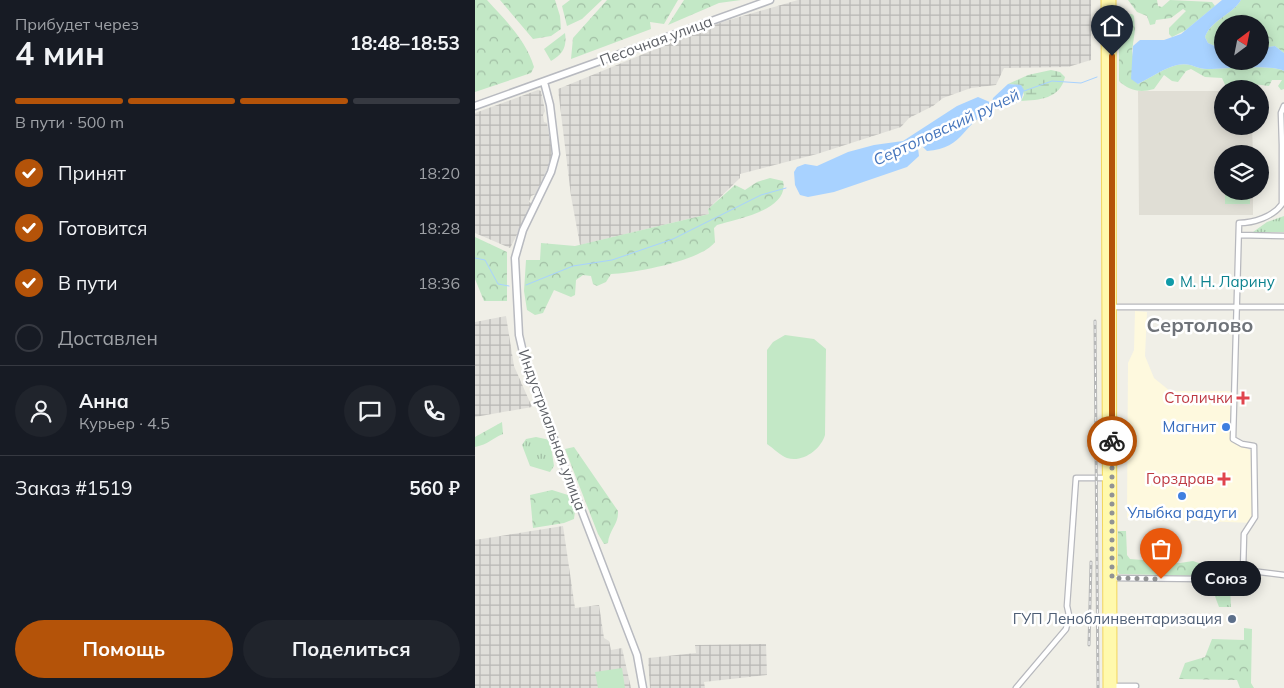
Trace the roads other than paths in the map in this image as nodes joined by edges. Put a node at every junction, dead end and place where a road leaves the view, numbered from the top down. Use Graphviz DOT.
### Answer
graph roads {
  1 [pos="769,0"];
  2 [pos="1105,0"];
  3 [pos="1112,0"];
  4 [pos="543,82"];
  5 [pos="475,106"];
  6 [pos="1284,106"];
  7 [pos="1283,145"];
  8 [pos="1239,235"];
  9 [pos="1284,236"];
  10 [pos="1283,306"];
  11 [pos="1109,307"];
  12 [pos="1237,307"];
  13 [pos="1107,478"];
  14 [pos="1243,570"];
  15 [pos="1284,575"];
  16 [pos="1109,578"];
  17 [pos="1136,686"];
  18 [pos="1111,687"];
  19 [pos="643,688"];
  20 [pos="1016,688"];
  1 -- 4 [label="street, Песочная улица"];
  2 -- 11 [label="main road"];
  3 -- 11 [label="main road"];
  4 -- 5 [label="street, Песочная улица"];
  4 -- 19 [label="street, Индустриальная улица"];
  6 -- 7 [label="street"];
  7 -- 8 [label="street"];
  8 -- 9 [label="street"];
  8 -- 12 [label="street"];
  10 -- 12 [label="street"];
  11 -- 12 [label="street"];
  11 -- 13 [label="main road"];
  11 -- 16 [label="main road"];
  12 -- 14 [label="street"];
  13 -- 16 [label="main road"];
  13 -- 20 [label="street"];
  14 -- 15 [label="street"];
  14 -- 16 [label="street"];
  16 -- 18 [label="main road"];
  17 -- 18 [label="street"];
}
